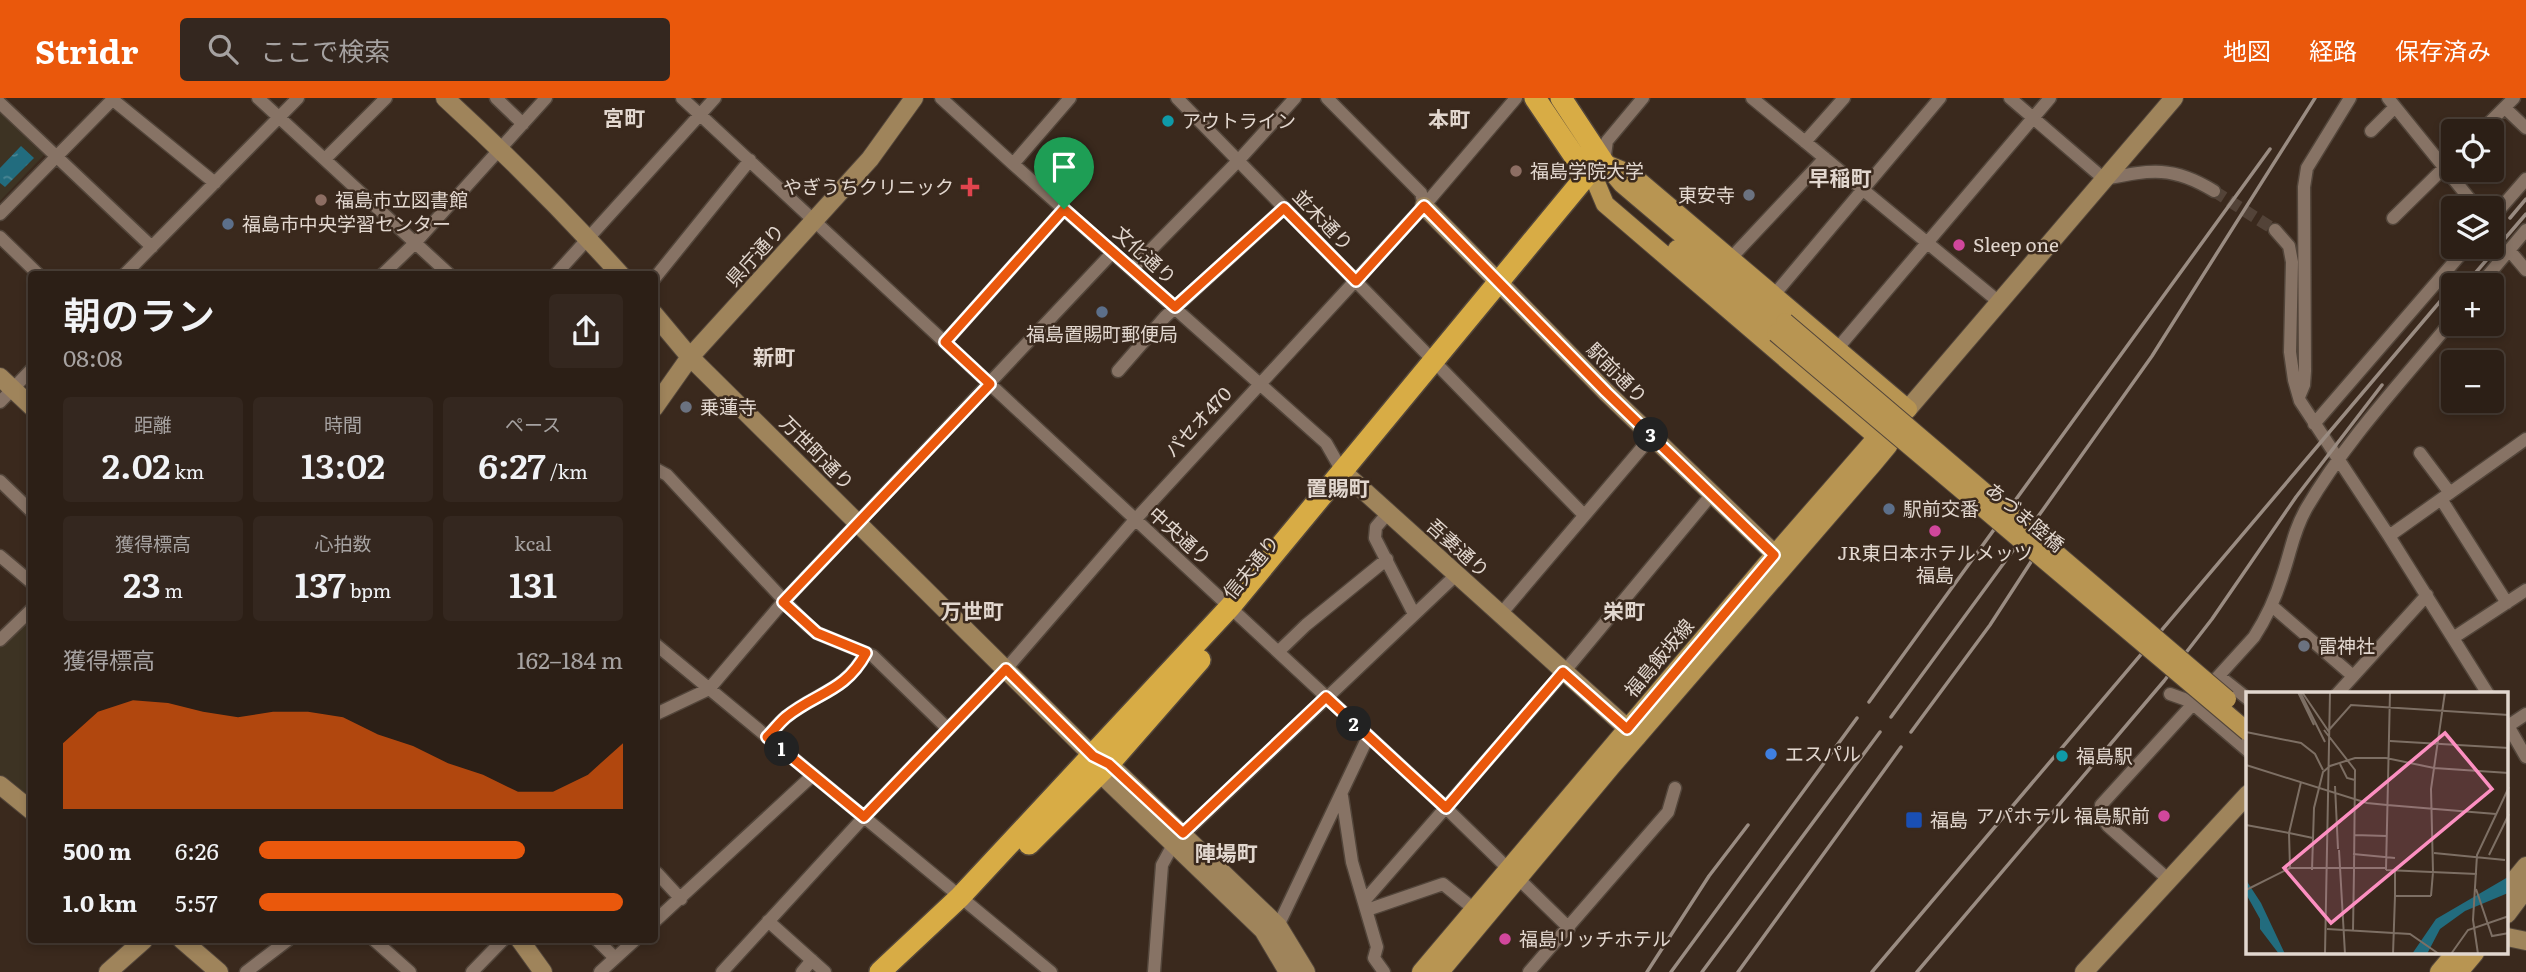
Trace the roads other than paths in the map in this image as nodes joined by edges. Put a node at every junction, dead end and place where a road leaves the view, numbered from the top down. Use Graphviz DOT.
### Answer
graph roads {
  1 [pos="258,98"];
  2 [pos="299,98"];
  3 [pos="386,98"];
  4 [pos="445,98"];
  5 [pos="496,98"];
  6 [pos="546,98"];
  7 [pos="682,98"];
  8 [pos="715,98"];
  9 [pos="914,98"];
  10 [pos="941,98"];
  11 [pos="1070,98"];
  12 [pos="1177,98"];
  13 [pos="1295,98"];
  14 [pos="1327,98"];
  15 [pos="1516,98"];
  16 [pos="1535,98"];
  17 [pos="1561,98"];
  18 [pos="1643,98"];
  19 [pos="1752,98"];
  20 [pos="1844,98"];
  21 [pos="1941,98"];
  22 [pos="2010,98"];
  23 [pos="2050,98"];
  24 [pos="2174,98"];
  25 [pos="2350,98"];
  26 [pos="2514,98"];
  27 [pos="113,99"];
  28 [pos="2391,102"];
  29 [pos="0,103"];
  30 [pos="2504,108"];
  31 [pos="700,115"];
  32 [pos="280,117"];
  33 [pos="2033,118"];
  34 [pos="2493,119"];
  35 [pos="523,124"];
  36 [pos="2526,128"];
  37 [pos="2371,131"];
  38 [pos="1805,142"];
  39 [pos="500,149"];
  40 [pos="2441,155"];
  41 [pos="56,156"];
  42 [pos="1825,158"];
  43 [pos="326,159"];
  44 [pos="750,160"];
  45 [pos="1238,160"];
  46 [pos="1013,164"];
  47 [pos="2441,171"];
  48 [pos="1596,174"];
  49 [pos="2104,179"];
  50 [pos="2526,179"];
  51 [pos="215,183"];
  52 [pos="1863,189"];
  53 [pos="2214,191"];
  54 [pos="2504,204"];
  55 [pos="1424,206"];
  56 [pos="1284,208"];
  57 [pos="1064,209"];
  58 [pos="0,214"];
  59 [pos="2393,218"];
  60 [pos="814,222"];
  61 [pos="2275,230"];
  62 [pos="2526,230"];
  63 [pos="0,237"];
  64 [pos="587,237"];
  65 [pos="1927,242"];
  66 [pos="415,243"];
  67 [pos="152,247"];
  68 [pos="2509,250"];
  69 [pos="1113,252"];
  70 [pos="1731,258"];
  71 [pos="2457,259"];
  72 [pos="1132,269"];
  73 [pos="2526,270"];
  74 [pos="35,271"];
  75 [pos="128,271"];
  76 [pos="386,271"];
  77 [pos="446,271"];
  78 [pos="558,271"];
  79 [pos="617,271"];
  80 [pos="2490,273"];
  81 [pos="658,274"];
  82 [pos="1356,281"];
  83 [pos="1504,287"];
  84 [pos="1774,295"];
  85 [pos="1999,302"];
  86 [pos="1175,307"];
  87 [pos="658,319"];
  88 [pos="1781,327"];
  89 [pos="2441,334"];
  90 [pos="945,342"];
  91 [pos="1838,349"];
  92 [pos="690,357"];
  93 [pos="1438,366"];
  94 [pos="1118,371"];
  95 [pos="28,372"];
  96 [pos="1260,383"];
  97 [pos="990,384"];
  98 [pos="4,389"];
  99 [pos="2299,397"];
  100 [pos="658,402"];
  101 [pos="28,404"];
  102 [pos="1908,409"];
  103 [pos="2314,424"];
  104 [pos="1652,436"];
  105 [pos="2526,439"];
  106 [pos="1882,442"];
  107 [pos="2420,453"];
  108 [pos="2338,459"];
  109 [pos="658,470"];
  110 [pos="1347,475"];
  111 [pos="0,481"];
  112 [pos="1712,494"];
  113 [pos="2445,496"];
  114 [pos="28,508"];
  115 [pos="1388,513"];
  116 [pos="1584,515"];
  117 [pos="1134,521"];
  118 [pos="858,524"];
  119 [pos="2389,536"];
  120 [pos="0,556"];
  121 [pos="1387,559"];
  122 [pos="1780,560"];
  123 [pos="1456,575"];
  124 [pos="28,580"];
  125 [pos="2526,590"];
  126 [pos="2427,595"];
  127 [pos="783,602"];
  128 [pos="2507,603"];
  129 [pos="2272,606"];
  130 [pos="1235,612"];
  131 [pos="28,613"];
  132 [pos="1414,614"];
  133 [pos="1500,615"];
  134 [pos="2453,638"];
  135 [pos="0,640"];
  136 [pos="658,646"];
  137 [pos="1278,652"];
  138 [pos="866,653"];
  139 [pos="1006,669"];
  140 [pos="1563,672"];
  141 [pos="2219,676"];
  142 [pos="2353,676"];
  143 [pos="709,689"];
  144 [pos="2339,692"];
  145 [pos="2487,692"];
  146 [pos="2170,694"];
  147 [pos="1326,697"];
  148 [pos="2246,697"];
  149 [pos="2193,704"];
  150 [pos="658,713"];
  151 [pos="2526,714"];
  152 [pos="2246,715"];
  153 [pos="2508,725"];
  154 [pos="947,728"];
  155 [pos="2246,731"];
  156 [pos="1632,733"];
  157 [pos="767,737"];
  158 [pos="1368,737"];
  159 [pos="2246,749"];
  160 [pos="2526,757"];
  161 [pos="1101,764"];
  162 [pos="813,775"];
  163 [pos="0,785"];
  164 [pos="1675,788"];
  165 [pos="1342,795"];
  166 [pos="2246,796"];
  167 [pos="28,808"];
  168 [pos="1446,808"];
  169 [pos="864,817"];
  170 [pos="1179,838"];
  171 [pos="2526,866"];
  172 [pos="1515,873"];
  173 [pos="658,874"];
  174 [pos="2169,880"];
  175 [pos="2508,888"];
  176 [pos="2526,889"];
  177 [pos="681,899"];
  178 [pos="964,901"];
  179 [pos="1366,905"];
  180 [pos="1474,909"];
  181 [pos="2508,913"];
  182 [pos="658,919"];
  183 [pos="768,921"];
  184 [pos="1278,926"];
  185 [pos="1569,928"];
  186 [pos="2508,937"];
  187 [pos="2526,941"];
  188 [pos="141,943"];
  189 [pos="186,943"];
  190 [pos="284,943"];
  191 [pos="377,943"];
  192 [pos="500,943"];
  193 [pos="522,943"];
  194 [pos="600,943"];
  195 [pos="632,943"];
  196 [pos="2454,954"];
  197 [pos="2474,954"];
  198 [pos="615,958"];
  199 [pos="812,960"];
  200 [pos="111,971"];
  201 [pos="219,972"];
  202 [pos="246,972"];
  203 [pos="410,972"];
  204 [pos="472,972"];
  205 [pos="543,972"];
  206 [pos="600,972"];
  207 [pos="722,972"];
  208 [pos="802,972"];
  209 [pos="825,972"];
  210 [pos="880,972"];
  211 [pos="899,972"];
  212 [pos="1051,972"];
  213 [pos="1154,972"];
  214 [pos="1289,972"];
  215 [pos="1306,972"];
  216 [pos="1384,972"];
  217 [pos="1421,972"];
  218 [pos="1440,972"];
  219 [pos="1530,972"];
  220 [pos="2084,972"];
  221 [pos="2439,972"];
  222 [pos="2459,972"];
  1 -- 32 [label="street"];
  2 -- 32 [label="street"];
  3 -- 43 [label="street"];
  4 -- 39 [label="street"];
  5 -- 35 [label="street"];
  6 -- 35 [label="street"];
  7 -- 31 [label="street, 中央通り"];
  8 -- 31 [label="street"];
  9 -- 60 [label="street, 県庁通り"];
  10 -- 46 [label="street, 文化通り"];
  11 -- 46 [label="street"];
  12 -- 45 [label="street, 並木通り"];
  13 -- 45 [label="street"];
  14 -- 55 [label="street"];
  15 -- 55 [label="street, パセオ470"];
  16 -- 48 [label="highway"];
  17 -- 48 [label="highway"];
  18 -- 48 [label="street"];
  19 -- 38 [label="street"];
  20 -- 38 [label="street"];
  21 -- 52 [label="street"];
  22 -- 33 [label="street"];
  23 -- 33 [label="street"];
  24 -- 49 [label="street"];
  25 -- 99 [label="street"];
  26 -- 30 [label="street"];
  27 -- 41 [label="street"];
  27 -- 51 [label="street"];
  28 -- 37 [label="street"];
  28 -- 40 [label="street"];
  29 -- 41 [label="street"];
  30 -- 34 [label="street"];
  30 -- 36 [label="street"];
  31 -- 44 [label="street, 中央通り"];
  31 -- 64 [label="street"];
  32 -- 43 [label="street"];
  32 -- 51 [label="street"];
  33 -- 49 [label="street"];
  33 -- 65 [label="street"];
  35 -- 39 [label="street"];
  38 -- 42 [label="street"];
  39 -- 64 [label="street"];
  39 -- 66 [label="street"];
  41 -- 58 [label="street"];
  41 -- 67 [label="street"];
  42 -- 52 [label="street"];
  42 -- 70 [label="street"];
  43 -- 66 [label="street"];
  44 -- 60 [label="street, 中央通り"];
  44 -- 81 [label="street"];
  45 -- 56 [label="street, 並木通り"];
  45 -- 72 [label="street"];
  46 -- 57 [label="street, 文化通り"];
  47 -- 59 [label="street"];
  48 -- 70 [label="main road"];
  48 -- 83 [label="highway, 信夫通り"];
  48 -- 88 [label="main road"];
  48 -- 106 [label="main road"];
  49 -- 53 [label="street"];
  49 -- 85 [label="street"];
  50 -- 54 [label="street"];
  51 -- 67 [label="street"];
  52 -- 65 [label="street"];
  52 -- 84 [label="street"];
  55 -- 82 [label="street, パセオ470"];
  55 -- 83 [label="street, 駅前通り"];
  56 -- 82 [label="street, 並木通り"];
  56 -- 86 [label="street"];
  57 -- 69 [label="street, 文化通り"];
  57 -- 90 [label="street"];
  60 -- 90 [label="street, 中央通り"];
  60 -- 92 [label="street, 県庁通り"];
  61 -- 99 [label="street"];
  62 -- 68 [label="street"];
  63 -- 74 [label="street"];
  64 -- 78 [label="street"];
  64 -- 79 [label="street"];
  65 -- 85 [label="street"];
  65 -- 91 [label="street"];
  66 -- 76 [label="street"];
  66 -- 77 [label="street"];
  67 -- 75 [label="street"];
  68 -- 73 [label="street"];
  68 -- 80 [label="street"];
  69 -- 72 [label="street, 文化通り"];
  69 -- 97 [label="street"];
  70 -- 84 [label="main road"];
  71 -- 103 [label="street"];
  72 -- 86 [label="street, 文化通り"];
  82 -- 93 [label="street, 並木通り"];
  82 -- 96 [label="street, パセオ470"];
  83 -- 93 [label="highway, 信夫通り"];
  83 -- 104 [label="street, 駅前通り"];
  84 -- 91 [label="main road"];
  85 -- 102 [label="street"];
  86 -- 94 [label="street"];
  86 -- 96 [label="street, 文化通り"];
  87 -- 92 [label="street, 万世町通り"];
  88 -- 152 [label="main road, あづま陸橋, bridge"];
  88 -- 155 [label="main road, あづま陸橋, bridge"];
  89 -- 108 [label="street"];
  90 -- 97 [label="street, 中央通り"];
  91 -- 102 [label="main road"];
  92 -- 100 [label="street, 県庁通り"];
  92 -- 118 [label="street, 万世町通り"];
  93 -- 110 [label="highway, 信夫通り"];
  93 -- 116 [label="street, 並木通り"];
  95 -- 98 [label="street"];
  96 -- 110 [label="street, 吾妻通り"];
  96 -- 117 [label="street, パセオ470"];
  97 -- 117 [label="street, 中央通り"];
  97 -- 118 [label="street"];
  98 -- 101 [label="street"];
  99 -- 103 [label="street"];
  102 -- 106 [label="main road, 福島飯坂線"];
  103 -- 108 [label="street"];
  104 -- 112 [label="street, 駅前通り"];
  104 -- 116 [label="street"];
  105 -- 113 [label="street"];
  106 -- 122 [label="main road, 福島飯坂線"];
  107 -- 113 [label="street"];
  108 -- 119 [label="street"];
  108 -- 129 [label="street"];
  109 -- 127 [label="street"];
  110 -- 115 [label="street, 吾妻通り"];
  110 -- 130 [label="highway, 信夫通り"];
  111 -- 114 [label="street"];
  112 -- 122 [label="street, 駅前通り"];
  112 -- 140 [label="street"];
  113 -- 119 [label="street"];
  113 -- 128 [label="street"];
  115 -- 121 [label="street"];
  115 -- 123 [label="street, 吾妻通り"];
  116 -- 133 [label="street"];
  117 -- 130 [label="street, 中央通り"];
  117 -- 139 [label="street, パセオ470"];
  118 -- 127 [label="street"];
  118 -- 139 [label="street, 万世町通り"];
  119 -- 126 [label="street"];
  120 -- 124 [label="street"];
  121 -- 132 [label="street"];
  121 -- 137 [label="street"];
  122 -- 156 [label="main road, 福島飯坂線"];
  123 -- 132 [label="street"];
  123 -- 133 [label="street, 吾妻通り"];
  125 -- 128 [label="street"];
  126 -- 134 [label="street"];
  126 -- 142 [label="street"];
  127 -- 138 [label="street"];
  127 -- 143 [label="street"];
  128 -- 134 [label="street"];
  129 -- 141 [label="street"];
  129 -- 142 [label="street"];
  130 -- 137 [label="street, 中央通り"];
  130 -- 161 [label="highway, 信夫通り"];
  131 -- 135 [label="street"];
  132 -- 147 [label="street"];
  133 -- 140 [label="street, 吾妻通り"];
  134 -- 145 [label="street"];
  136 -- 143 [label="street"];
  137 -- 147 [label="street, 中央通り"];
  138 -- 154 [label="street"];
  138 -- 157 [label="street"];
  139 -- 154 [label="street, パセオ470"];
  139 -- 161 [label="street, 万世町通り"];
  140 -- 156 [label="street, 吾妻通り"];
  140 -- 168 [label="street"];
  141 -- 148 [label="street"];
  141 -- 149 [label="street"];
  142 -- 144 [label="street"];
  143 -- 150 [label="street"];
  143 -- 157 [label="street"];
  146 -- 149 [label="street"];
  147 -- 158 [label="street, 中央通り"];
  147 -- 170 [label="street"];
  149 -- 159 [label="street"];
  149 -- 174 [label="street"];
  151 -- 153 [label="street"];
  153 -- 160 [label="street"];
  154 -- 169 [label="street, パセオ470"];
  156 -- 172 [label="main road, 福島飯坂線"];
  157 -- 162 [label="street"];
  158 -- 165 [label="street"];
  158 -- 168 [label="street, 中央通り"];
  161 -- 170 [label="street, 万世町通り"];
  161 -- 178 [label="highway, 信夫通り"];
  162 -- 169 [label="street"];
  162 -- 177 [label="street"];
  163 -- 167 [label="street"];
  164 -- 185 [label="street"];
  165 -- 179 [label="street"];
  165 -- 184 [label="street"];
  166 -- 174 [label="street"];
  168 -- 172 [label="street, 中央通り"];
  168 -- 179 [label="street"];
  169 -- 178 [label="street"];
  169 -- 183 [label="street, パセオ470"];
  170 -- 184 [label="street"];
  170 -- 213 [label="street"];
  170 -- 214 [label="street"];
  171 -- 175 [label="street"];
  172 -- 180 [label="main road, 福島飯坂線"];
  172 -- 185 [label="street, 中央通り"];
  172 -- 218 [label="main road, 福島飯坂線"];
  173 -- 177 [label="street"];
  174 -- 220 [label="street"];
  176 -- 181 [label="street"];
  177 -- 182 [label="street"];
  178 -- 210 [label="highway, 信夫通り"];
  178 -- 211 [label="highway, 信夫通り"];
  178 -- 212 [label="street"];
  179 -- 180 [label="street"];
  179 -- 216 [label="street"];
  180 -- 217 [label="main road, 福島飯坂線"];
  183 -- 199 [label="street"];
  183 -- 207 [label="street, パセオ470"];
  184 -- 215 [label="street"];
  185 -- 219 [label="street"];
  186 -- 187 [label="street"];
  188 -- 200 [label="street"];
  189 -- 201 [label="street"];
  190 -- 202 [label="street"];
  191 -- 203 [label="street"];
  192 -- 204 [label="street"];
  193 -- 205 [label="street"];
  194 -- 198 [label="street"];
  195 -- 198 [label="street"];
  196 -- 221 [label="main road"];
  197 -- 222 [label="main road"];
  198 -- 206 [label="street"];
  199 -- 208 [label="street"];
  199 -- 209 [label="street"];
}
